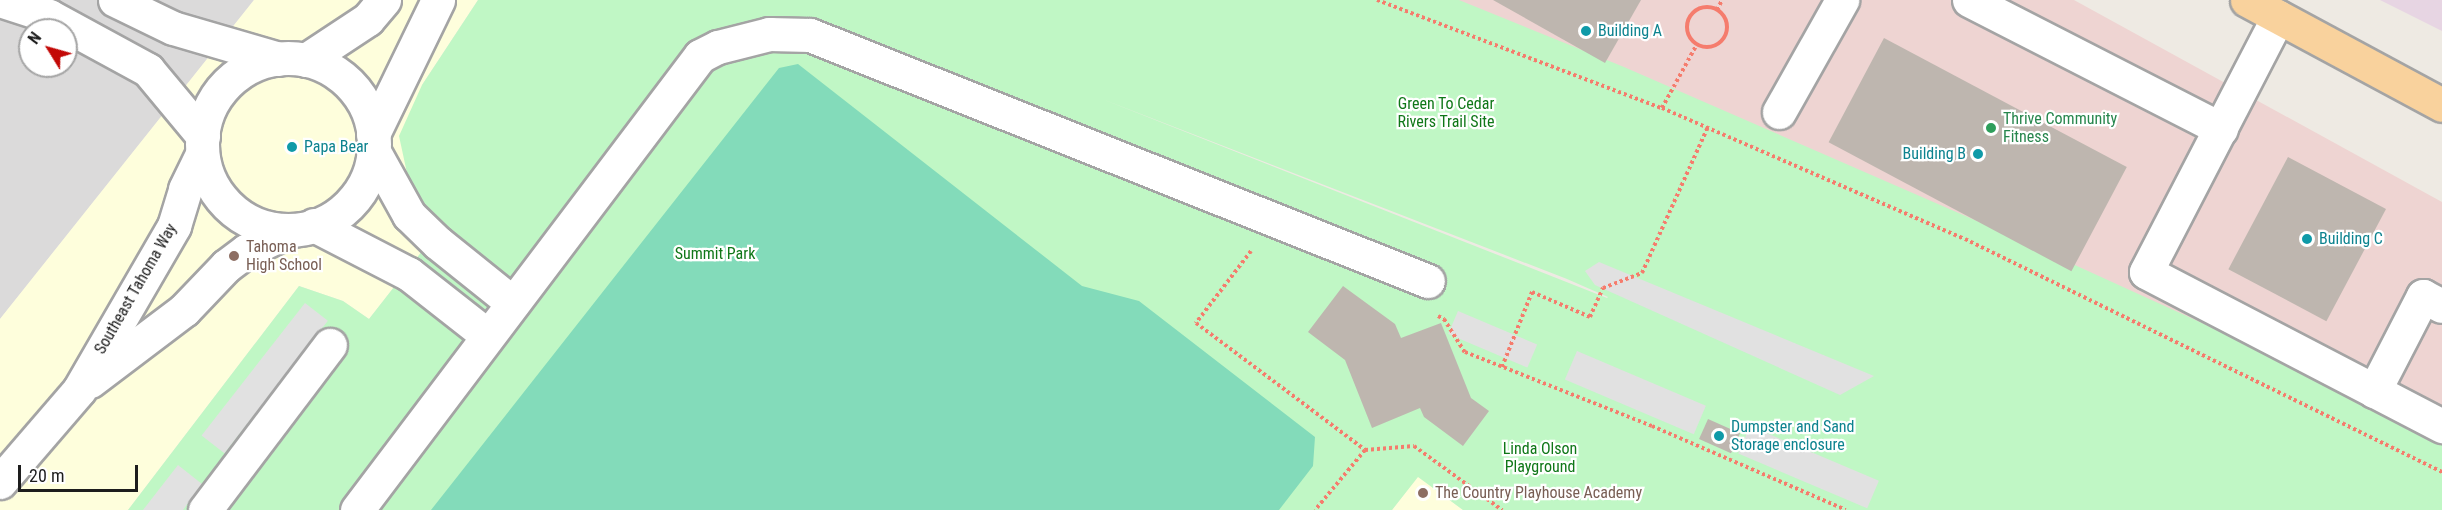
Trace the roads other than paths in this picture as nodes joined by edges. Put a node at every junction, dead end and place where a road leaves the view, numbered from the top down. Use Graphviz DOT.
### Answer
graph roads {
  1 [pos="0,0"];
  2 [pos="115,0"];
  3 [pos="384,0"];
  4 [pos="438,0"];
  5 [pos="1842,0"];
  6 [pos="1969,0"];
  7 [pos="2247,0"];
  8 [pos="2278,17"];
  9 [pos="293,59"];
  10 [pos="2442,105"];
  11 [pos="1779,112"];
  12 [pos="2221,129"];
  13 [pos="373,142"];
  14 [pos="203,145"];
  15 [pos="302,227"];
  16 [pos="1428,281"];
  17 [pos="513,303"];
  18 [pos="2442,306"];
  19 [pos="488,336"];
  20 [pos="330,345"];
  21 [pos="79,390"];
  22 [pos="2374,391"];
  23 [pos="2442,426"];
  24 [pos="0,482"];
  25 [pos="216,506"];
  26 [pos="357,510"];
  1 -- 14 [label="street"];
  2 -- 9 [label="street"];
  3 -- 9 [label="street"];
  4 -- 13 [label="street"];
  5 -- 11 [label="street"];
  6 -- 12 [label="street"];
  7 -- 8 [label="main road"];
  8 -- 10 [label="main road"];
  8 -- 12 [label="street"];
  9 -- 13 [label="street"];
  9 -- 14 [label="street"];
  12 -- 22 [label="street"];
  13 -- 15 [label="street"];
  13 -- 17 [label="street"];
  14 -- 15 [label="street"];
  14 -- 21 [label="street, Southeast Tahoma Way"];
  15 -- 19 [label="street"];
  15 -- 21 [label="street, Southeast Tahoma Way"];
  16 -- 17 [label="street"];
  17 -- 19 [label="street"];
  18 -- 22 [label="street"];
  19 -- 26 [label="street"];
  20 -- 25 [label="street"];
  21 -- 24 [label="street, Southeast Tahoma Way"];
  22 -- 23 [label="street"];
}
